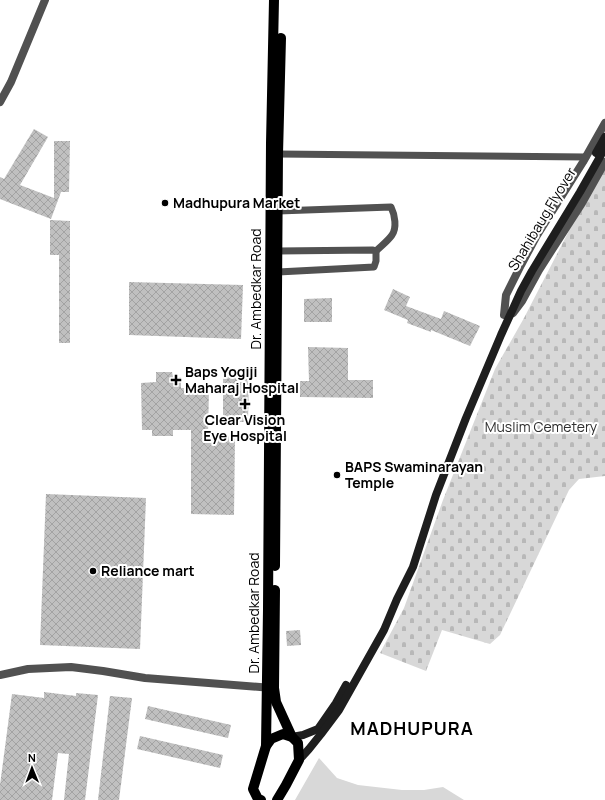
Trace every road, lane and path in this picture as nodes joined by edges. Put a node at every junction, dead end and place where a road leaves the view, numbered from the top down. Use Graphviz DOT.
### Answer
graph roads {
  1 [pos="45,0"];
  2 [pos="274,0"];
  3 [pos="281,0"];
  4 [pos="0,102"];
  5 [pos="605,123"];
  6 [pos="605,137"];
  7 [pos="605,148"];
  8 [pos="278,154"];
  9 [pos="586,157"];
  10 [pos="605,162"];
  11 [pos="278,211"];
  12 [pos="278,251"];
  13 [pos="376,251"];
  14 [pos="278,272"];
  15 [pos="519,290"];
  16 [pos="507,316"];
  17 [pos="0,675"];
  18 [pos="271,688"];
  19 [pos="292,737"];
  20 [pos="266,746"];
  21 [pos="299,760"];
  22 [pos="253,789"];
  23 [pos="251,800"];
  24 [pos="261,800"];
  25 [pos="277,800"];
  1 -- 4 [label="street"];
  2 -- 18 [label="main road, Dr. Ambedkar Road"];
  3 -- 8 [label="main road, Dr. Ambedkar Road"];
  5 -- 9 [label="street"];
  6 -- 15 [label="main road, Shahibaug Flyover"];
  7 -- 15 [label="main road, Shahibaug Flyover"];
  8 -- 9 [label="street"];
  8 -- 11 [label="main road, Dr. Ambedkar Road"];
  9 -- 16 [label="street"];
  10 -- 16 [label="street"];
  11 -- 12 [label="main road, Dr. Ambedkar Road"];
  11 -- 13 [label="street"];
  12 -- 13 [label="street"];
  12 -- 14 [label="main road, Dr. Ambedkar Road"];
  13 -- 14 [label="street"];
  14 -- 18 [label="main road, Dr. Ambedkar Road"];
  15 -- 16 [label="main road, Shahibaug Flyover"];
  16 -- 19 [label="main road"];
  16 -- 21 [label="main road"];
  17 -- 18 [label="street"];
  18 -- 19 [label="main road, Dr. Ambedkar Road"];
  18 -- 20 [label="main road, Dr. Ambedkar Road"];
  19 -- 20 [label="main road"];
  19 -- 21 [label="main road, Dr. Ambedkar Road"];
  20 -- 22 [label="main road, Dr. Ambedkar Road"];
  21 -- 25 [label="main road"];
  22 -- 23 [label="main road, Dr. Ambedkar Road"];
  22 -- 24 [label="main road"];
}
